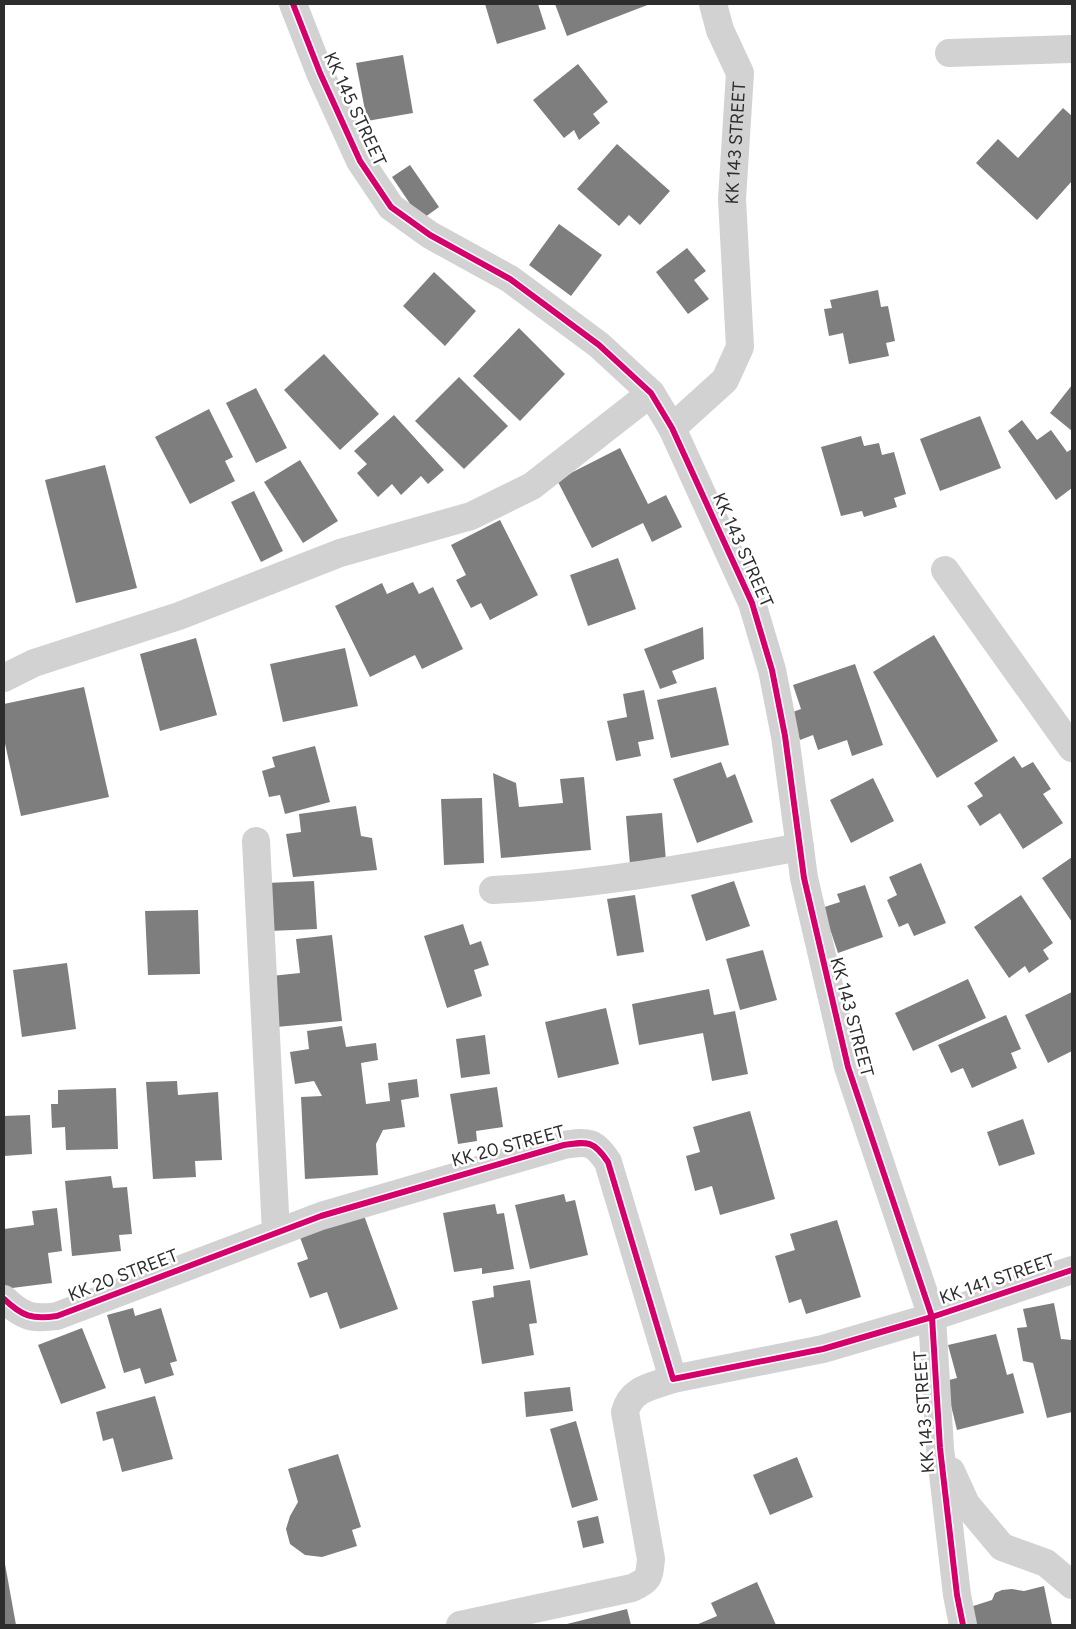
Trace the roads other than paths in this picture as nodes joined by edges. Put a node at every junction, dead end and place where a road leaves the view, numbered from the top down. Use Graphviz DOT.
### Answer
graph roads {
  1 [pos="293,4"];
  2 [pos="713,4"];
  3 [pos="1072,49"];
  4 [pos="949,53"];
  5 [pos="651,392"];
  6 [pos="672,428"];
  7 [pos="945,570"];
  8 [pos="4,678"];
  9 [pos="1072,748"];
  10 [pos="256,841"];
  11 [pos="800,847"];
  12 [pos="493,890"];
  13 [pos="276,1232"];
  14 [pos="1072,1270"];
  15 [pos="4,1299"];
  16 [pos="932,1317"];
  17 [pos="673,1379"];
  18 [pos="940,1448"];
  19 [pos="1072,1585"];
  20 [pos="460,1625"];
  21 [pos="963,1625"];
  1 -- 5 [label="street, KK 145 STREET"];
  2 -- 6 [label="street, KK 143 STREET"];
  3 -- 4 [label="street"];
  5 -- 6 [label="street, KK 145 STREET"];
  5 -- 8 [label="street"];
  6 -- 11 [label="street, KK 143 STREET"];
  7 -- 9 [label="street"];
  10 -- 13 [label="street"];
  11 -- 12 [label="street"];
  11 -- 16 [label="street, KK 143 STREET"];
  13 -- 15 [label="street, KK 20 STREET"];
  13 -- 17 [label="street, KK 20 STREET"];
  14 -- 16 [label="street, KK 141 STREET"];
  16 -- 17 [label="street"];
  16 -- 18 [label="street, KK 143 STREET"];
  17 -- 20 [label="street"];
  18 -- 19 [label="street"];
  18 -- 21 [label="street, KK 143 STREET"];
}
